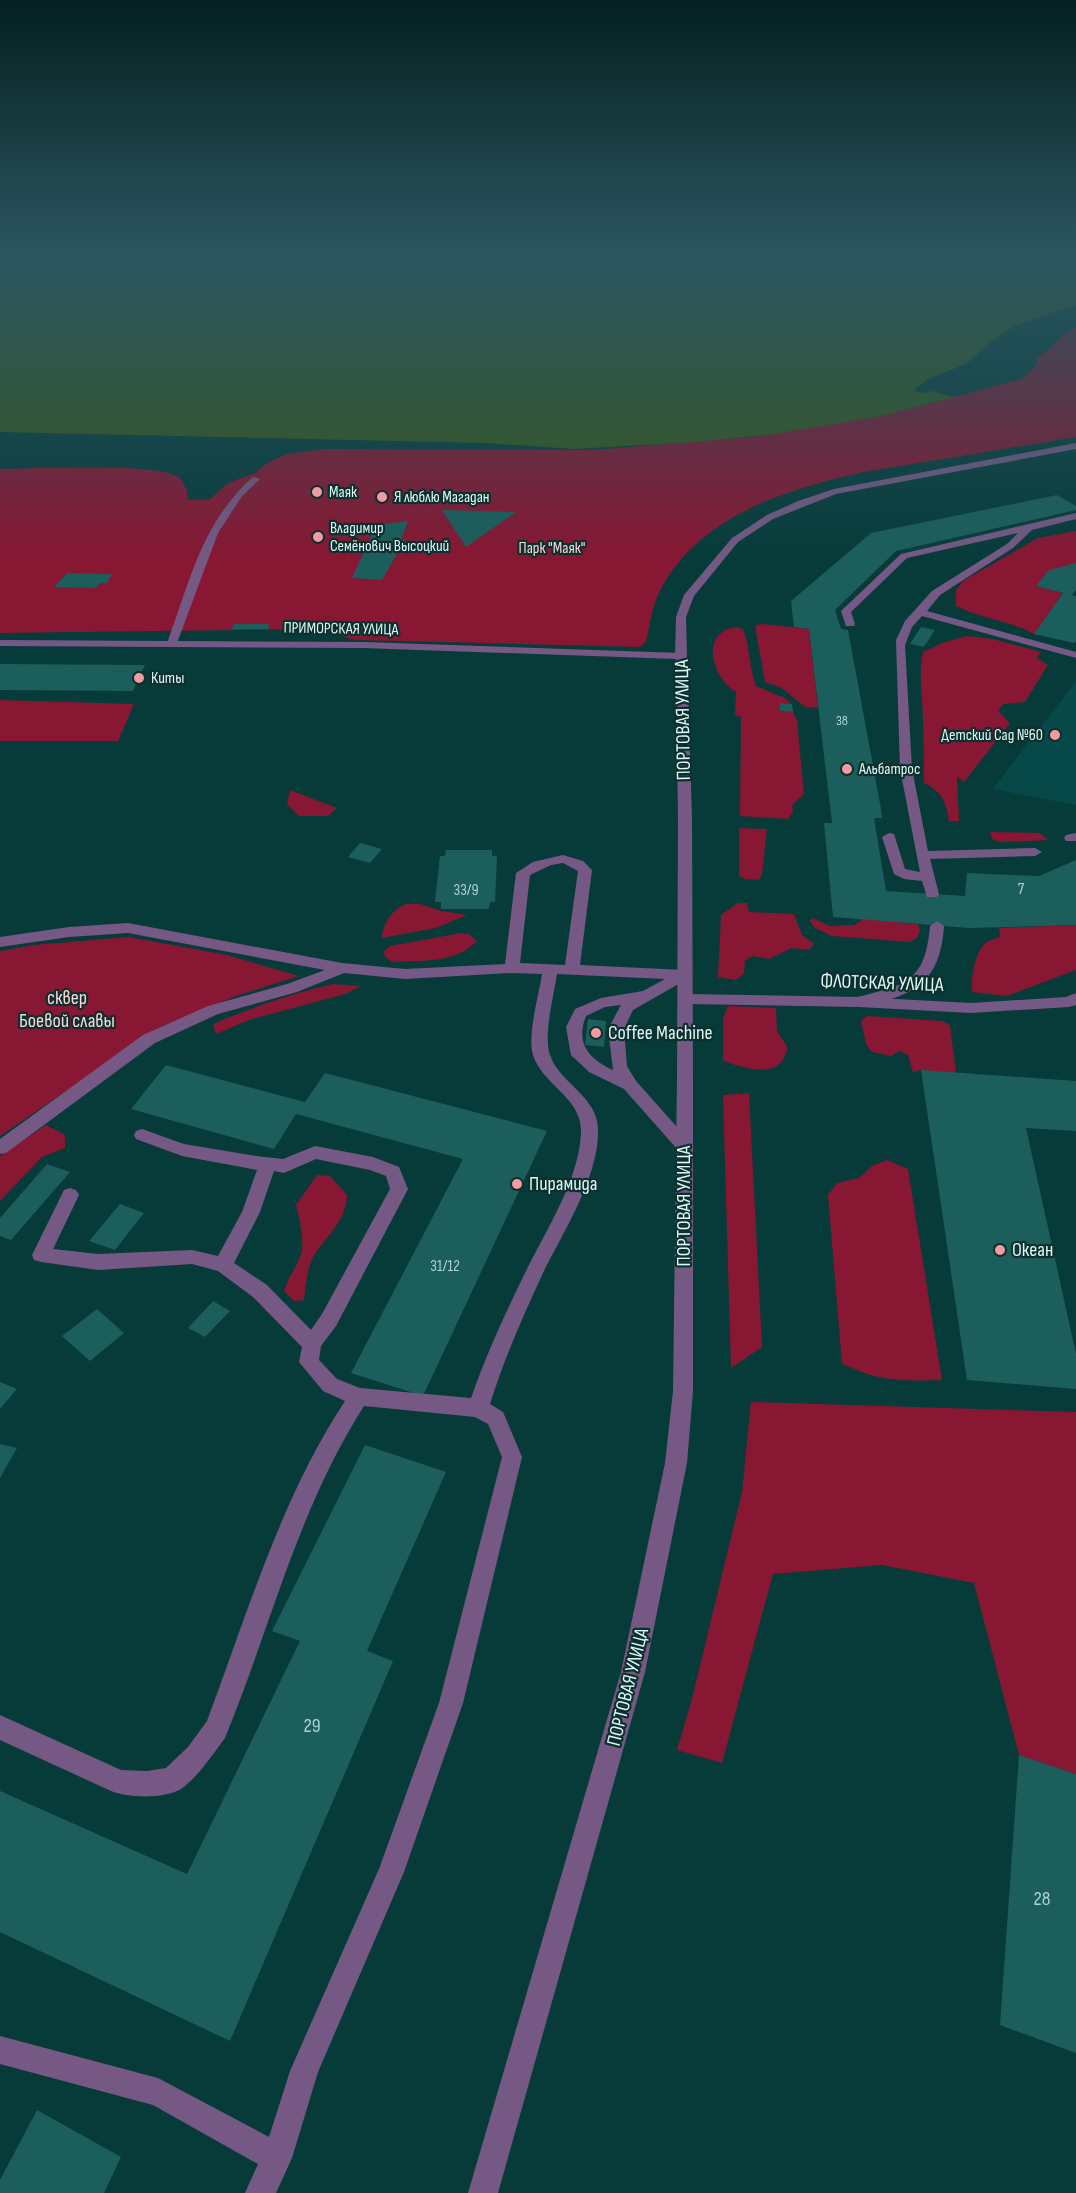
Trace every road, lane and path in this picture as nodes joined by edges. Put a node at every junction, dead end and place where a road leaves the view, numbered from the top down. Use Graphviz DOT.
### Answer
graph roads {
  1 [pos="1076,446"];
  2 [pos="256,480"];
  3 [pos="1076,516"];
  4 [pos="1029,528"];
  5 [pos="920,612"];
  6 [pos="850,624"];
  7 [pos="0,643"];
  8 [pos="172,643"];
  9 [pos="1076,655"];
  10 [pos="681,656"];
  11 [pos="889,837"];
  12 [pos="1035,852"];
  13 [pos="922,855"];
  14 [pos="927,877"];
  15 [pos="932,894"];
  16 [pos="937,926"];
  17 [pos="0,942"];
  18 [pos="343,968"];
  19 [pos="512,968"];
  20 [pos="550,969"];
  21 [pos="572,969"];
  22 [pos="684,975"];
  23 [pos="648,994"];
  24 [pos="685,999"];
  25 [pos="859,1002"];
  26 [pos="1074,1002"];
  27 [pos="630,1085"];
  28 [pos="142,1135"];
  29 [pos="684,1145"];
  30 [pos="0,1148"];
  31 [pos="268,1164"];
  32 [pos="70,1195"];
  33 [pos="223,1264"];
  34 [pos="312,1344"];
  35 [pos="359,1397"];
  36 [pos="478,1408"];
  37 [pos="0,1727"];
  38 [pos="1,2053"];
  39 [pos="277,2158"];
  40 [pos="260,2193"];
  41 [pos="483,2193"];
  1 -- 10 [label="street, ПОРТОВАЯ УЛИЦА"];
  2 -- 8 [label="street"];
  3 -- 4 [label="street"];
  4 -- 5 [label="street"];
  4 -- 6 [label="street"];
  5 -- 9 [label="street"];
  5 -- 13 [label="street"];
  7 -- 8 [label="street, ПРИМОРСКАЯ УЛИЦА"];
  8 -- 10 [label="street, ПРИМОРСКАЯ УЛИЦА"];
  10 -- 22 [label="street, ПОРТОВАЯ УЛИЦА"];
  11 -- 14 [label="street"];
  12 -- 13 [label="street"];
  13 -- 14 [label="street"];
  14 -- 15 [label="street"];
  16 -- 25 [label="street"];
  17 -- 18 [label="street"];
  18 -- 19 [label="street"];
  18 -- 30 [label="street"];
  19 -- 20 [label="street"];
  19 -- 21 [label="street"];
  20 -- 21 [label="street"];
  20 -- 36 [label="street"];
  21 -- 22 [label="street"];
  22 -- 23 [label="street"];
  22 -- 24 [label="street, ПОРТОВАЯ УЛИЦА"];
  23 -- 27 [label="street"];
  23 -- 27 [label="street"];
  24 -- 25 [label="street, ФЛОТСКАЯ УЛИЦА"];
  24 -- 29 [label="street, ПОРТОВАЯ УЛИЦА"];
  25 -- 26 [label="street, ФЛОТСКАЯ УЛИЦА"];
  27 -- 29 [label="street"];
  28 -- 31 [label="street"];
  29 -- 41 [label="street, ПОРТОВАЯ УЛИЦА"];
  31 -- 33 [label="street"];
  31 -- 34 [label="street"];
  32 -- 33 [label="street"];
  33 -- 34 [label="street"];
  34 -- 35 [label="street"];
  35 -- 36 [label="street"];
  35 -- 37 [label="street"];
  36 -- 39 [label="street"];
  38 -- 39 [label="street"];
  39 -- 40 [label="street"];
}
